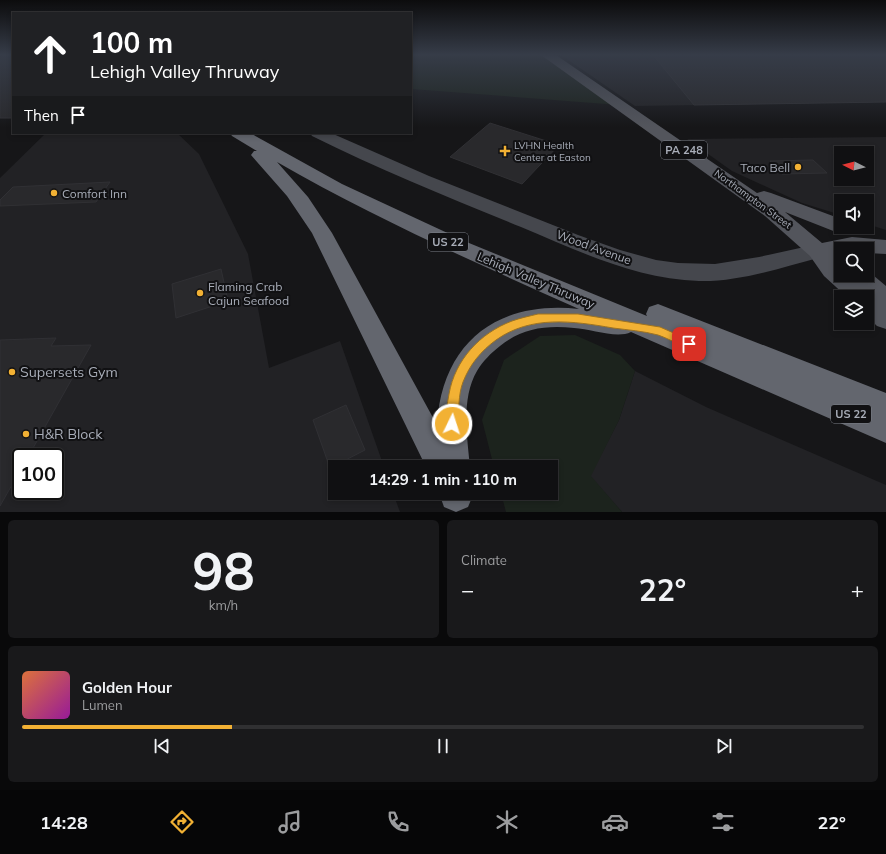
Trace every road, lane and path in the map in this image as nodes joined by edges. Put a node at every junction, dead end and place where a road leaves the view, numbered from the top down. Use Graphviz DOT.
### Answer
graph roads {
  1 [pos="581,79"];
  2 [pos="246,134"];
  3 [pos="320,134"];
  4 [pos="736,186"];
  5 [pos="834,224"];
  6 [pos="862,234"];
  7 [pos="886,242"];
  8 [pos="886,247"];
  9 [pos="818,251"];
  10 [pos="834,259"];
  11 [pos="866,282"];
  12 [pos="854,290"];
  13 [pos="886,299"];
  14 [pos="874,308"];
  15 [pos="886,319"];
  16 [pos="660,331"];
  17 [pos="886,406"];
  18 [pos="886,429"];
  19 [pos="440,460"];
  20 [pos="453,460"];
  1 -- 4 [label="main road, Northampton Street / PA 248"];
  2 -- 16 [label="highway, Lehigh Valley Thruway / US 22"];
  2 -- 17 [label="highway, Lehigh Valley Thruway / US 22"];
  2 -- 19 [label="highway"];
  3 -- 9 [label="main road, Wood Avenue"];
  4 -- 5 [label="main road"];
  4 -- 9 [label="main road, Northampton Street / PA 248"];
  6 -- 7 [label="main road"];
  8 -- 9 [label="main road, Wood Avenue"];
  9 -- 10 [label="main road, Northampton Street / PA 248"];
  9 -- 12 [label="main road, Northampton Street / PA 248"];
  11 -- 13 [label="main road"];
  14 -- 15 [label="main road"];
  16 -- 18 [label="highway, Lehigh Valley Thruway / US 22"];
  16 -- 20 [label="highway"];
}
